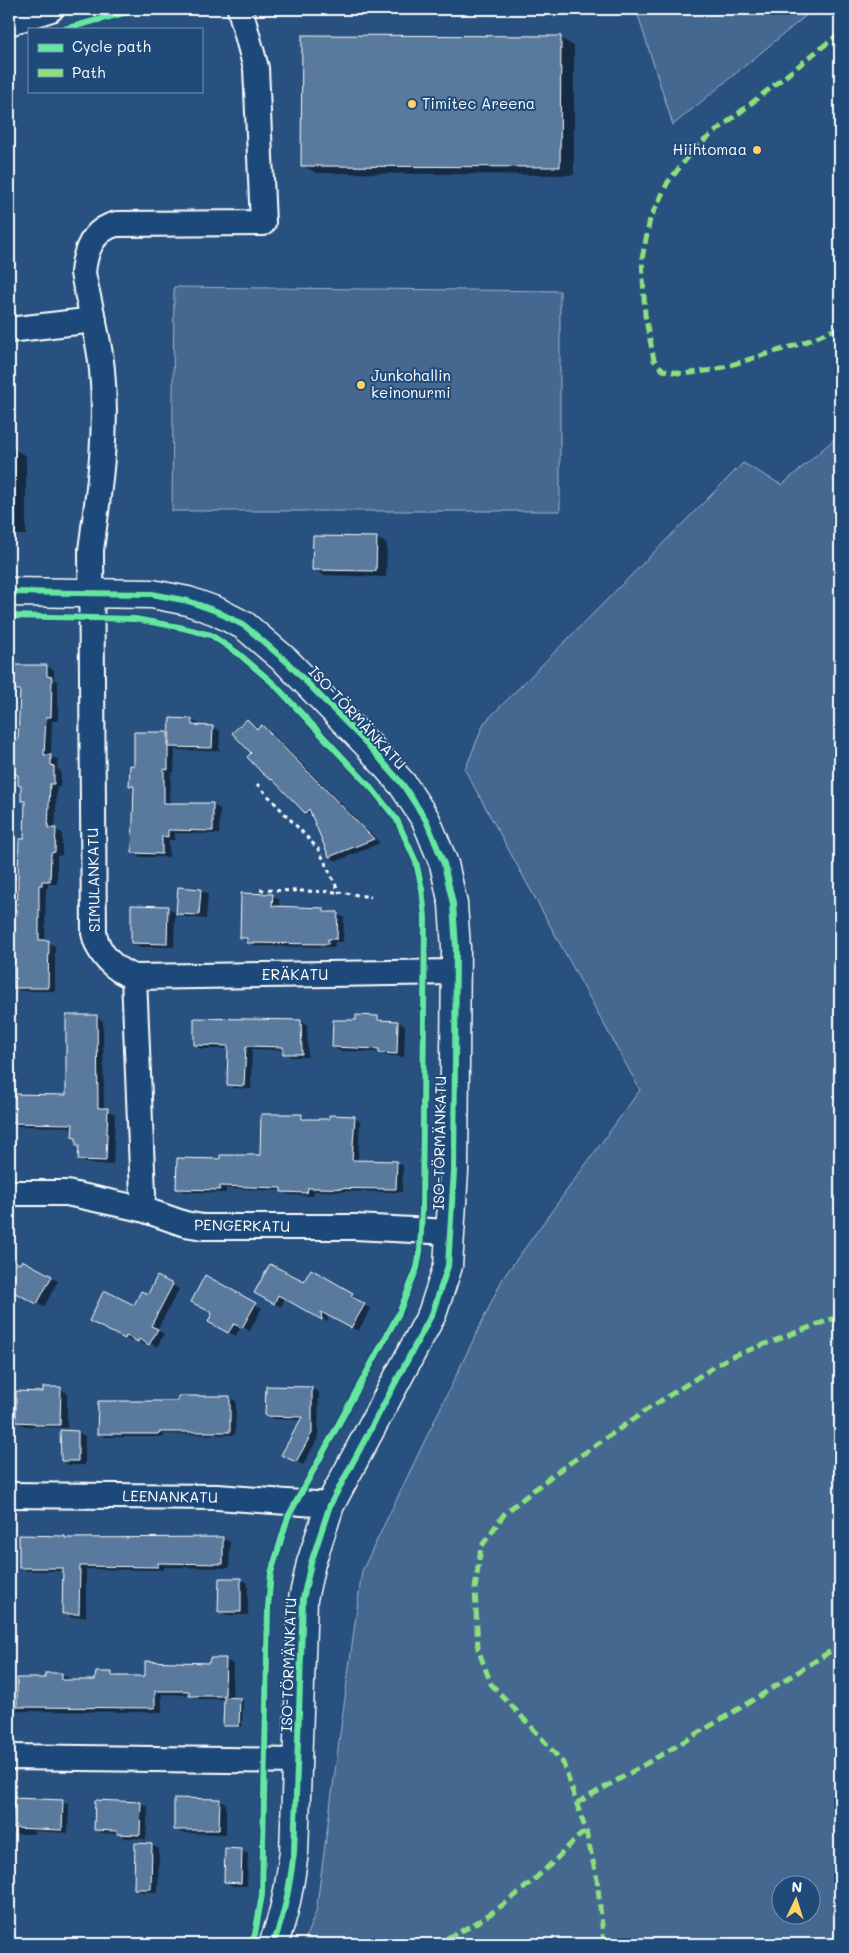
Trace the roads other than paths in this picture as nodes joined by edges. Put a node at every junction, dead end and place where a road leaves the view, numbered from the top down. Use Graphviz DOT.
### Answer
graph roads {
  1 [pos="51,9"];
  2 [pos="240,9"];
  3 [pos="9,24"];
  4 [pos="94,320"];
  5 [pos="9,330"];
  6 [pos="9,592"];
  7 [pos="90,592"];
  8 [pos="456,972"];
  9 [pos="134,977"];
  10 [pos="9,1193"];
  11 [pos="142,1209"];
  12 [pos="450,1232"];
  13 [pos="9,1495"];
  14 [pos="330,1506"];
  15 [pos="9,1757"];
  16 [pos="298,1761"];
  17 [pos="273,1944"];
  1 -- 3 [label="street"];
  2 -- 4 [label="street, SIMULANKATU"];
  4 -- 5 [label="street"];
  4 -- 7 [label="street, SIMULANKATU"];
  6 -- 7 [label="street, ISO-TÖRMÄNKATU"];
  7 -- 8 [label="street, ISO-TÖRMÄNKATU"];
  7 -- 9 [label="street, SIMULANKATU"];
  8 -- 9 [label="street, ERÄKATU"];
  8 -- 12 [label="street, ISO-TÖRMÄNKATU"];
  9 -- 11 [label="street"];
  10 -- 11 [label="street, PENGERKATU"];
  11 -- 12 [label="street, PENGERKATU"];
  12 -- 14 [label="street, ISO-TÖRMÄNKATU"];
  13 -- 14 [label="street, LEENANKATU"];
  14 -- 16 [label="street, ISO-TÖRMÄNKATU"];
  15 -- 16 [label="street"];
  16 -- 17 [label="street, ISO-TÖRMÄNKATU"];
}
